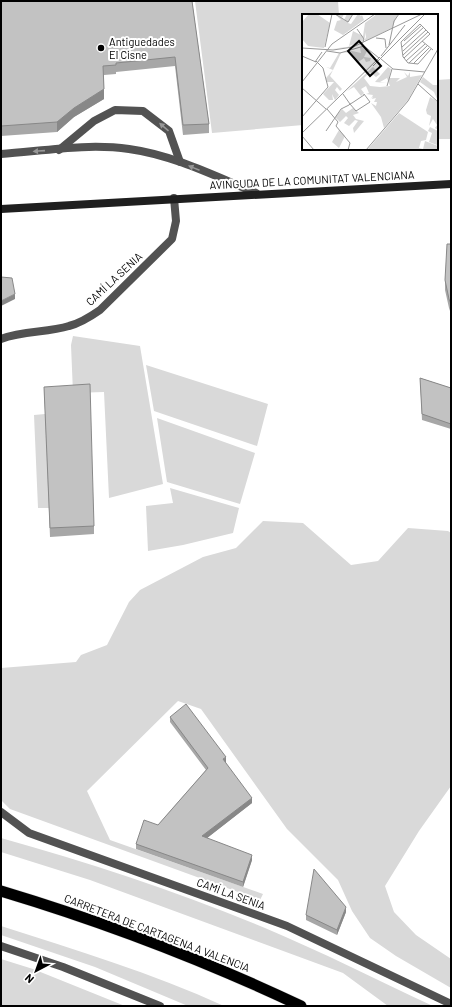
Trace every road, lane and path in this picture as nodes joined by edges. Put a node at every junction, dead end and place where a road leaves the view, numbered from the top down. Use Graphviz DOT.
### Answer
graph roads {
  1 [pos="59,150"];
  2 [pos="1,154"];
  3 [pos="180,162"];
  4 [pos="451,184"];
  5 [pos="256,193"];
  6 [pos="174,198"];
  7 [pos="1,209"];
  8 [pos="1,339"];
  9 [pos="1,812"];
  10 [pos="1,883"];
  11 [pos="1,891"];
  12 [pos="34,901"];
  13 [pos="1,946"];
  14 [pos="451,1004"];
  15 [pos="160,1006"];
  16 [pos="301,1006"];
  1 -- 2 [label="street, one-way"];
  1 -- 3 [label="street"];
  3 -- 1 [label="street, one-way"];
  5 -- 3 [label="street, one-way"];
  4 -- 5 [label="main road, AVINGUDA DE LA COMUNITAT VALENCIANA"];
  5 -- 6 [label="main road, AVINGUDA DE LA COMUNITAT VALENCIANA"];
  6 -- 7 [label="main road, AVINGUDA DE LA COMUNITAT VALENCIANA"];
  6 -- 8 [label="street, CAMÍ LA SENIA"];
  9 -- 14 [label="street, CAMÍ LA SENIA"];
  10 -- 12 [label="highway"];
  11 -- 12 [label="highway, CARRETERA DE CARTAGENA A VALENCIA"];
  12 -- 16 [label="highway, CARRETERA DE CARTAGENA A VALENCIA"];
  13 -- 15 [label="street"];
}
